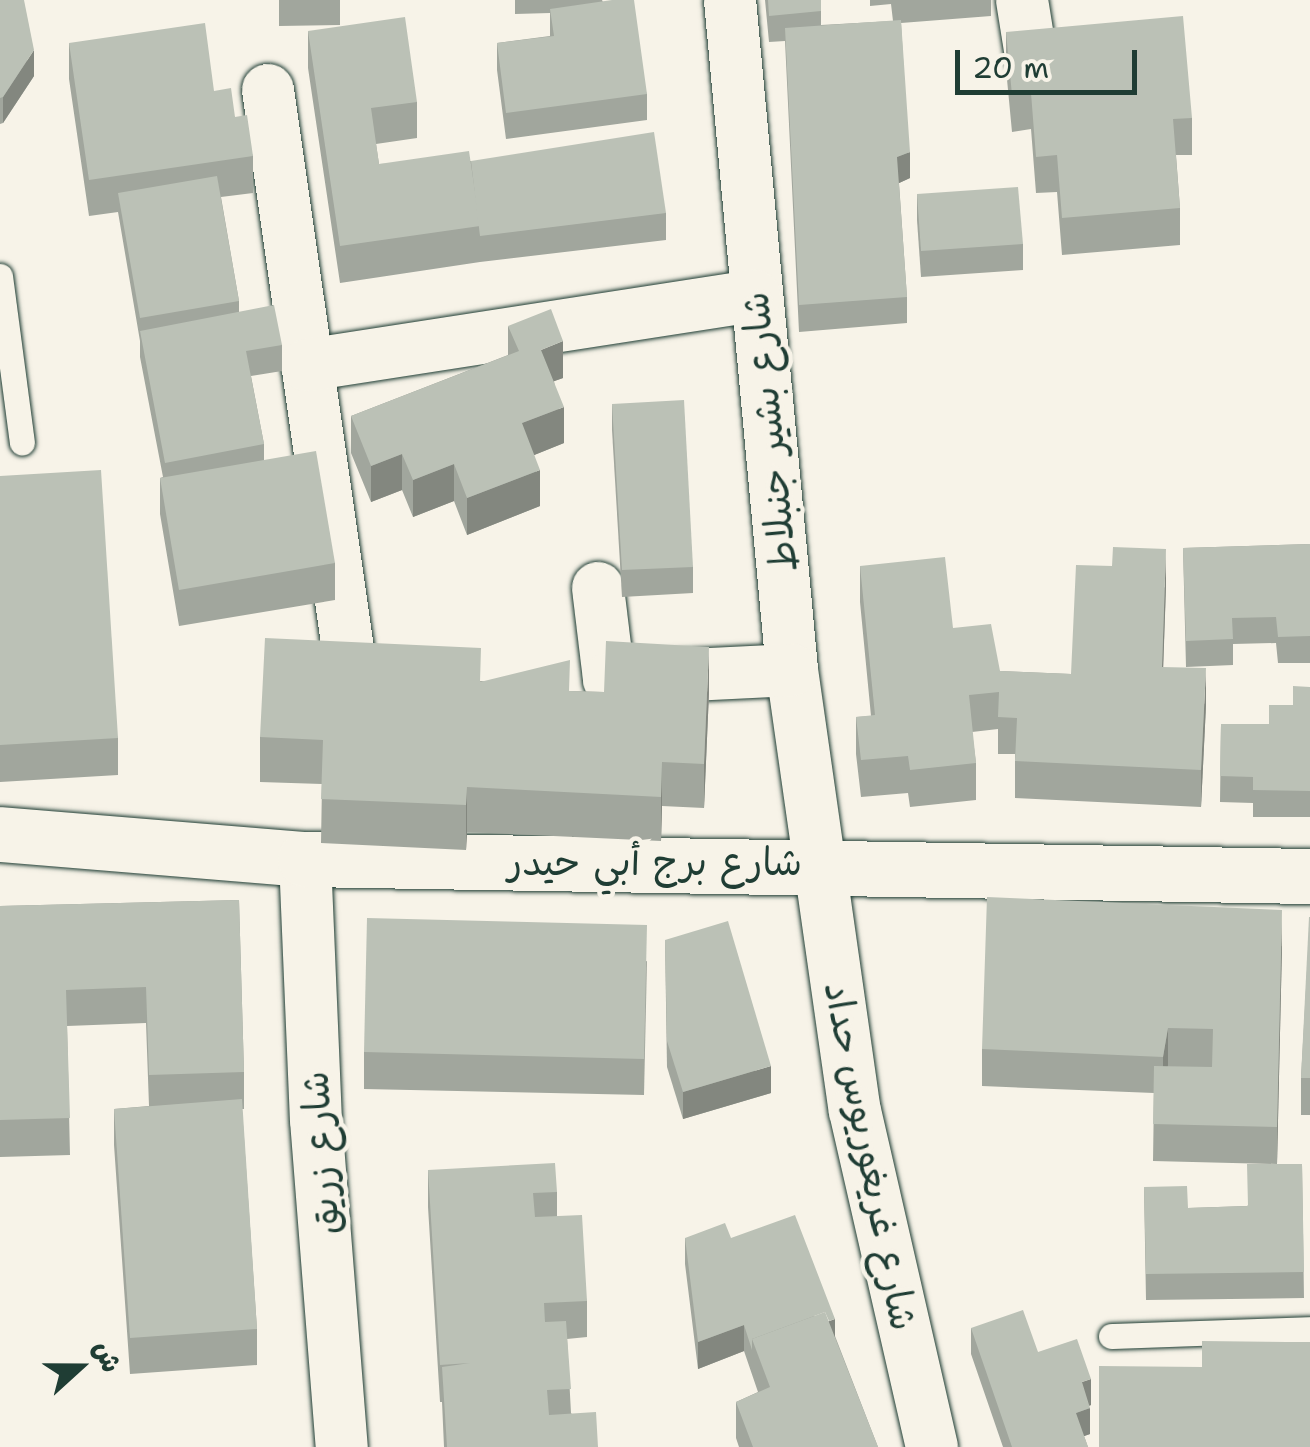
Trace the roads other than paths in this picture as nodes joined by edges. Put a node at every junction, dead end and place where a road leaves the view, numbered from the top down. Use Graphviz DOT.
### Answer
graph roads {
  1 [pos="730,0"];
  2 [pos="1022,0"];
  3 [pos="1030,56"];
  4 [pos="268,90"];
  5 [pos="0,276"];
  6 [pos="755,296"];
  7 [pos="2,307"];
  8 [pos="306,365"];
  9 [pos="22,444"];
  10 [pos="598,588"];
  11 [pos="348,649"];
  12 [pos="792,670"];
  13 [pos="0,834"];
  14 [pos="306,859"];
  15 [pos="821,863"];
  16 [pos="1310,876"];
  17 [pos="1310,1330"];
  18 [pos="1111,1336"];
  19 [pos="342,1447"];
  20 [pos="932,1447"];
  1 -- 6 [label="street, شارع بشير جنبلاط"];
  2 -- 3 [label="street"];
  4 -- 8 [label="street"];
  5 -- 7 [label="lane"];
  6 -- 8 [label="street"];
  6 -- 12 [label="street, شارع بشير جنبلاط"];
  7 -- 9 [label="lane"];
  8 -- 11 [label="street"];
  10 -- 12 [label="street"];
  12 -- 15 [label="street, شارع بشير جنبلاط"];
  13 -- 14 [label="street, شارع برج أبي حيدر"];
  14 -- 15 [label="street, شارع برج أبي حيدر"];
  14 -- 19 [label="street, شارع زريق"];
  15 -- 16 [label="street, شارع برج أبي حيدر"];
  15 -- 20 [label="street, شارع غريغوريوس حداد"];
  17 -- 18 [label="lane"];
}
